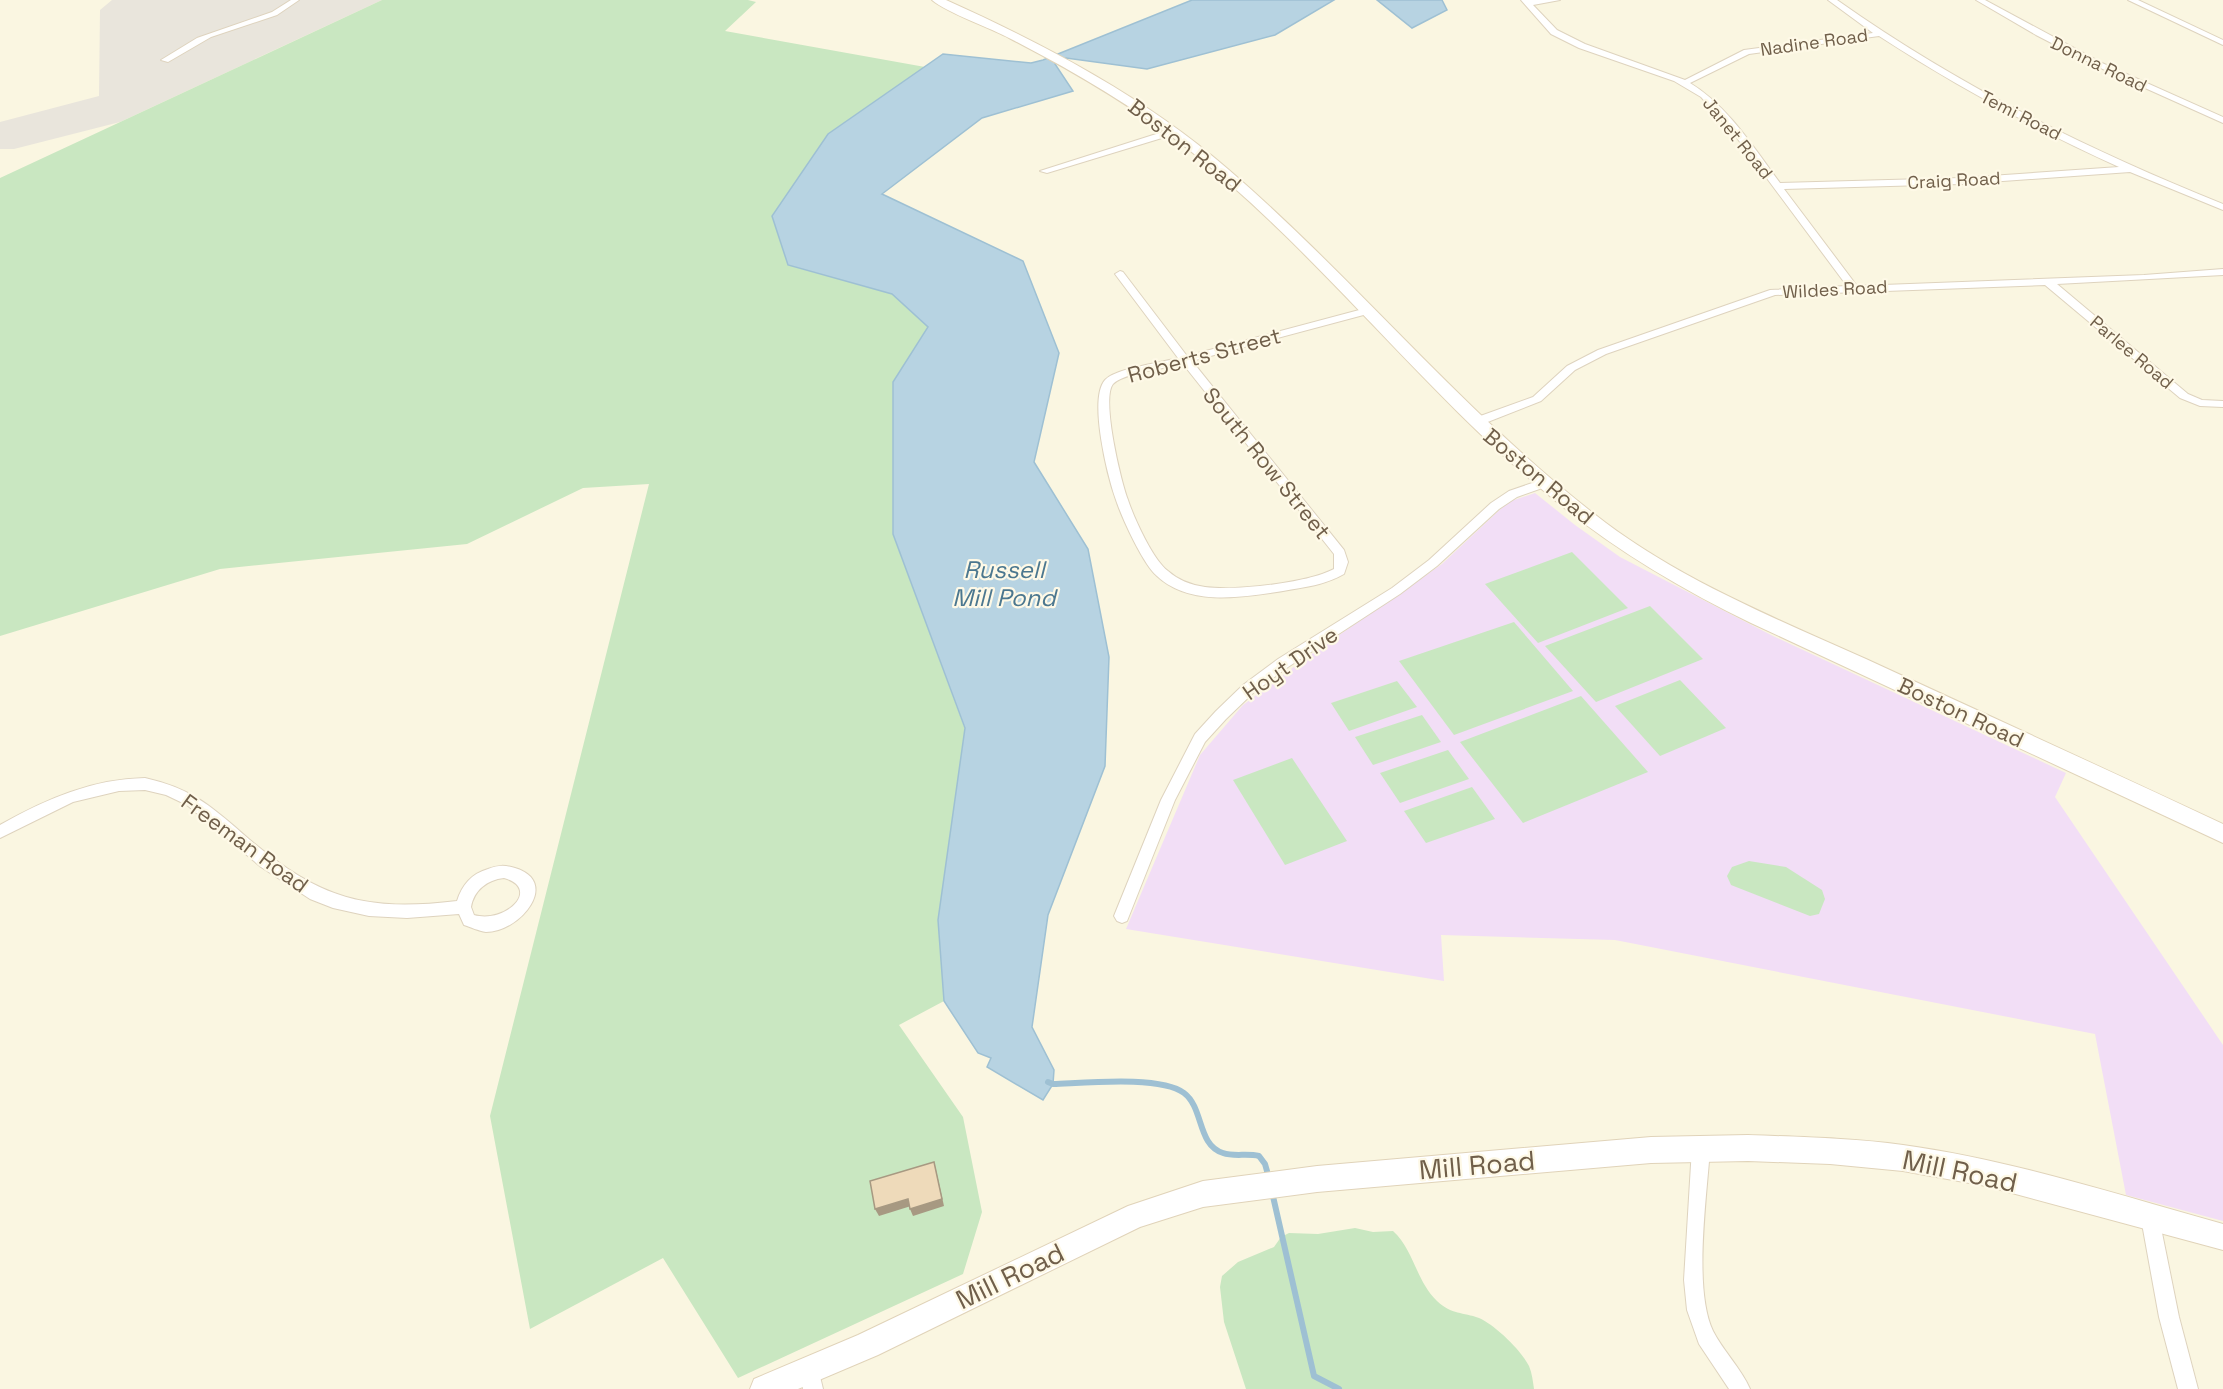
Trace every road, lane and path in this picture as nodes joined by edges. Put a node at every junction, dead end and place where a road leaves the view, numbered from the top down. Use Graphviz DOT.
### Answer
graph roads {
  1 [pos="296,0"];
  2 [pos="937,0"];
  3 [pos="1556,0"];
  4 [pos="1832,0"];
  5 [pos="1980,0"];
  6 [pos="2132,0"];
  7 [pos="1526,2"];
  8 [pos="1879,33"];
  9 [pos="2223,43"];
  10 [pos="165,60"];
  11 [pos="1685,83"];
  12 [pos="2223,120"];
  13 [pos="1172,132"];
  14 [pos="2132,169"];
  15 [pos="1044,171"];
  16 [pos="1777,186"];
  17 [pos="2223,207"];
  18 [pos="2223,272"];
  19 [pos="1120,274"];
  20 [pos="2048,282"];
  21 [pos="1853,288"];
  22 [pos="1367,311"];
  23 [pos="1185,360"];
  24 [pos="2223,404"];
  25 [pos="1476,422"];
  26 [pos="1544,483"];
  27 [pos="1341,569"];
  28 [pos="0,832"];
  29 [pos="2223,834"];
  30 [pos="463,907"];
  31 [pos="1122,916"];
  32 [pos="1701,1148"];
  33 [pos="2150,1218"];
  34 [pos="2223,1237"];
  35 [pos="812,1380"];
  36 [pos="764,1389"];
  37 [pos="1740,1389"];
  38 [pos="2188,1389"];
  1 -- 10 [label="street"];
  2 -- 13 [label="main road, Boston Road"];
  3 -- 7 [label="street"];
  4 -- 8 [label="street, Temi Road"];
  5 -- 12 [label="street, Donna Road"];
  6 -- 9 [label="street"];
  7 -- 11 [label="street, Janet Road"];
  8 -- 11 [label="street, Nadine Road"];
  8 -- 14 [label="street, Temi Road"];
  11 -- 16 [label="street, Janet Road"];
  13 -- 15 [label="street"];
  13 -- 22 [label="main road, Boston Road"];
  14 -- 16 [label="street, Craig Road"];
  14 -- 17 [label="street, Temi Road"];
  16 -- 21 [label="street, Janet Road"];
  18 -- 20 [label="street, Wildes Road"];
  19 -- 23 [label="street, South Row Street"];
  20 -- 21 [label="street, Wildes Road"];
  20 -- 24 [label="street, Parlee Road"];
  21 -- 25 [label="street, Wildes Road"];
  22 -- 23 [label="street, Roberts Street"];
  22 -- 25 [label="main road, Boston Road"];
  23 -- 27 [label="street, South Row Street"];
  23 -- 27 [label="street, Roberts Street"];
  25 -- 26 [label="main road, Boston Road"];
  26 -- 29 [label="main road, Boston Road"];
  26 -- 31 [label="street, Hoyt Drive"];
  28 -- 30 [label="street, Freeman Road"];
  32 -- 33 [label="main road, Mill Road"];
  32 -- 35 [label="main road, Mill Road"];
  32 -- 37 [label="street"];
  33 -- 34 [label="main road, Mill Road"];
  33 -- 38 [label="street"];
  35 -- 36 [label="main road, Mill Road"];
}
